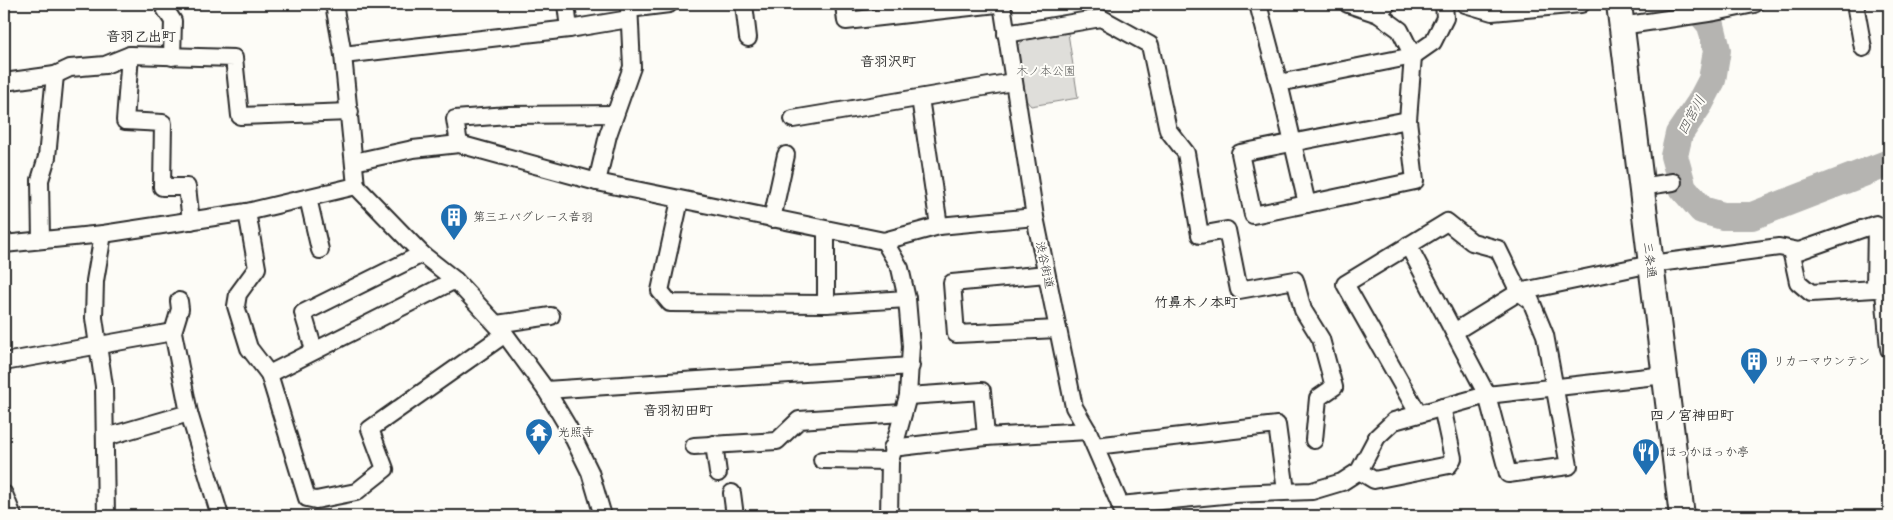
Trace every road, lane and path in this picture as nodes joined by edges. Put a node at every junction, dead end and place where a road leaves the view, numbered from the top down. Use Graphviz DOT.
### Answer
graph roads {
  1 [pos="162,4"];
  2 [pos="334,4"];
  3 [pos="566,4"];
  4 [pos="669,4"];
  5 [pos="744,4"];
  6 [pos="844,4"];
  7 [pos="997,4"];
  8 [pos="1002,4"];
  9 [pos="1258,4"];
  10 [pos="1348,4"];
  11 [pos="1444,4"];
  12 [pos="1465,4"];
  13 [pos="1582,4"];
  14 [pos="1754,4"];
  15 [pos="1854,4"];
  16 [pos="1382,9"];
  17 [pos="629,11"];
  18 [pos="1620,15"];
  19 [pos="569,29"];
  20 [pos="1006,34"];
  21 [pos="748,38"];
  22 [pos="1863,48"];
  23 [pos="130,55"];
  24 [pos="343,55"];
  25 [pos="1413,56"];
  26 [pos="172,57"];
  27 [pos="55,75"];
  28 [pos="4,82"];
  29 [pos="1013,82"];
  30 [pos="1279,82"];
  31 [pos="920,98"];
  32 [pos="350,112"];
  33 [pos="615,114"];
  34 [pos="793,118"];
  35 [pos="1408,120"];
  36 [pos="1293,142"];
  37 [pos="459,144"];
  38 [pos="786,155"];
  39 [pos="354,162"];
  40 [pos="597,182"];
  41 [pos="1673,182"];
  42 [pos="356,186"];
  43 [pos="1641,187"];
  44 [pos="308,198"];
  45 [pos="680,200"];
  46 [pos="1307,204"];
  47 [pos="248,212"];
  48 [pos="1035,217"];
  49 [pos="772,219"];
  50 [pos="191,221"];
  51 [pos="939,226"];
  52 [pos="826,230"];
  53 [pos="104,234"];
  54 [pos="41,240"];
  55 [pos="884,241"];
  56 [pos="4,244"];
  57 [pos="1408,245"];
  58 [pos="320,250"];
  59 [pos="1791,250"];
  60 [pos="422,254"];
  61 [pos="1651,264"];
  62 [pos="1046,274"];
  63 [pos="455,280"];
  64 [pos="1874,290"];
  65 [pos="1519,292"];
  66 [pos="907,299"];
  67 [pos="826,304"];
  68 [pos="184,308"];
  69 [pos="551,316"];
  70 [pos="501,329"];
  71 [pos="1058,329"];
  72 [pos="173,332"];
  73 [pos="1454,332"];
  74 [pos="98,346"];
  75 [pos="1889,349"];
  76 [pos="314,350"];
  77 [pos="4,362"];
  78 [pos="911,366"];
  79 [pos="269,374"];
  80 [pos="1665,376"];
  81 [pos="1554,389"];
  82 [pos="546,390"];
  83 [pos="1488,395"];
  84 [pos="908,396"];
  85 [pos="1442,407"];
  86 [pos="189,413"];
  87 [pos="902,413"];
  88 [pos="1418,413"];
  89 [pos="1088,431"];
  90 [pos="106,437"];
  91 [pos="986,437"];
  92 [pos="1314,440"];
  93 [pos="714,444"];
  94 [pos="694,446"];
  95 [pos="1094,446"];
  96 [pos="891,454"];
  97 [pos="822,460"];
  98 [pos="1359,471"];
  99 [pos="718,473"];
  100 [pos="1286,491"];
  101 [pos="732,493"];
  102 [pos="4,494"];
  103 [pos="1122,510"];
  104 [pos="13,516"];
  105 [pos="106,516"];
  106 [pos="220,516"];
  107 [pos="603,516"];
  108 [pos="735,516"];
  109 [pos="890,516"];
  110 [pos="1682,516"];
  1 -- 26 [label="street"];
  2 -- 24 [label="street"];
  3 -- 19 [label="street"];
  4 -- 17 [label="street"];
  5 -- 21 [label="street"];
  6 -- 7 [label="street"];
  8 -- 20 [label="street, 渋谷街道"];
  9 -- 30 [label="street"];
  10 -- 16 [label="street"];
  11 -- 25 [label="street"];
  12 -- 13 [label="street"];
  14 -- 18 [label="street"];
  15 -- 22 [label="street"];
  16 -- 25 [label="street"];
  17 -- 19 [label="street"];
  17 -- 33 [label="street"];
  18 -- 43 [label="main road, 三条通"];
  19 -- 24 [label="street"];
  20 -- 29 [label="street, 渋谷街道"];
  20 -- 92 [label="street"];
  23 -- 26 [label="street"];
  23 -- 27 [label="street"];
  23 -- 50 [label="street"];
  24 -- 32 [label="street"];
  25 -- 30 [label="street"];
  25 -- 35 [label="street"];
  26 -- 32 [label="street"];
  27 -- 28 [label="street"];
  27 -- 54 [label="street"];
  29 -- 31 [label="street"];
  29 -- 48 [label="street, 渋谷街道"];
  30 -- 36 [label="street"];
  31 -- 34 [label="street"];
  31 -- 51 [label="street"];
  32 -- 39 [label="street"];
  33 -- 37 [label="street"];
  33 -- 40 [label="street"];
  35 -- 36 [label="street"];
  35 -- 46 [label="street"];
  36 -- 46 [label="street"];
  36 -- 46 [label="street"];
  37 -- 39 [label="street"];
  37 -- 40 [label="street"];
  38 -- 49 [label="street"];
  39 -- 42 [label="street"];
  40 -- 45 [label="street"];
  41 -- 43 [label="street"];
  42 -- 44 [label="street"];
  42 -- 60 [label="street"];
  43 -- 61 [label="main road, 三条通"];
  44 -- 47 [label="street"];
  44 -- 58 [label="street"];
  45 -- 49 [label="street"];
  45 -- 67 [label="street"];
  47 -- 50 [label="street"];
  47 -- 79 [label="street"];
  48 -- 51 [label="street"];
  48 -- 62 [label="street, 渋谷街道"];
  49 -- 52 [label="street"];
  50 -- 53 [label="street"];
  51 -- 55 [label="street"];
  52 -- 55 [label="street"];
  52 -- 67 [label="street"];
  53 -- 54 [label="street"];
  53 -- 74 [label="street"];
  54 -- 56 [label="street"];
  55 -- 66 [label="street"];
  57 -- 65 [label="street"];
  57 -- 73 [label="street"];
  57 -- 88 [label="street"];
  59 -- 61 [label="street"];
  59 -- 64 [label="street"];
  59 -- 64 [label="street"];
  60 -- 63 [label="street"];
  60 -- 76 [label="street"];
  61 -- 65 [label="street"];
  61 -- 80 [label="main road, 三条通"];
  62 -- 71 [label="street, 渋谷街道"];
  62 -- 71 [label="street"];
  63 -- 70 [label="street"];
  63 -- 76 [label="street"];
  64 -- 75 [label="street"];
  65 -- 73 [label="street"];
  65 -- 81 [label="street"];
  66 -- 67 [label="street"];
  66 -- 78 [label="street"];
  68 -- 72 [label="street"];
  69 -- 70 [label="street"];
  70 -- 79 [label="street"];
  70 -- 82 [label="street"];
  71 -- 89 [label="street, 渋谷街道"];
  72 -- 74 [label="street"];
  72 -- 86 [label="street"];
  73 -- 83 [label="street"];
  74 -- 77 [label="street"];
  74 -- 90 [label="street"];
  76 -- 79 [label="street"];
  78 -- 82 [label="street"];
  78 -- 84 [label="street"];
  80 -- 81 [label="street"];
  80 -- 110 [label="main road, 三条通"];
  81 -- 83 [label="street"];
  81 -- 83 [label="street"];
  82 -- 107 [label="street"];
  83 -- 85 [label="street"];
  84 -- 87 [label="street"];
  84 -- 91 [label="street"];
  85 -- 88 [label="street"];
  85 -- 98 [label="street"];
  86 -- 90 [label="street"];
  86 -- 106 [label="street"];
  87 -- 93 [label="street"];
  87 -- 96 [label="street"];
  88 -- 98 [label="street"];
  89 -- 91 [label="street"];
  89 -- 95 [label="street, 渋谷街道"];
  90 -- 105 [label="street"];
  91 -- 96 [label="street"];
  93 -- 94 [label="street"];
  93 -- 99 [label="street"];
  95 -- 100 [label="street"];
  95 -- 103 [label="street, 渋谷街道"];
  96 -- 97 [label="street"];
  96 -- 109 [label="street"];
  98 -- 100 [label="street"];
  100 -- 103 [label="street"];
  101 -- 108 [label="street"];
  102 -- 104 [label="street"];
}
